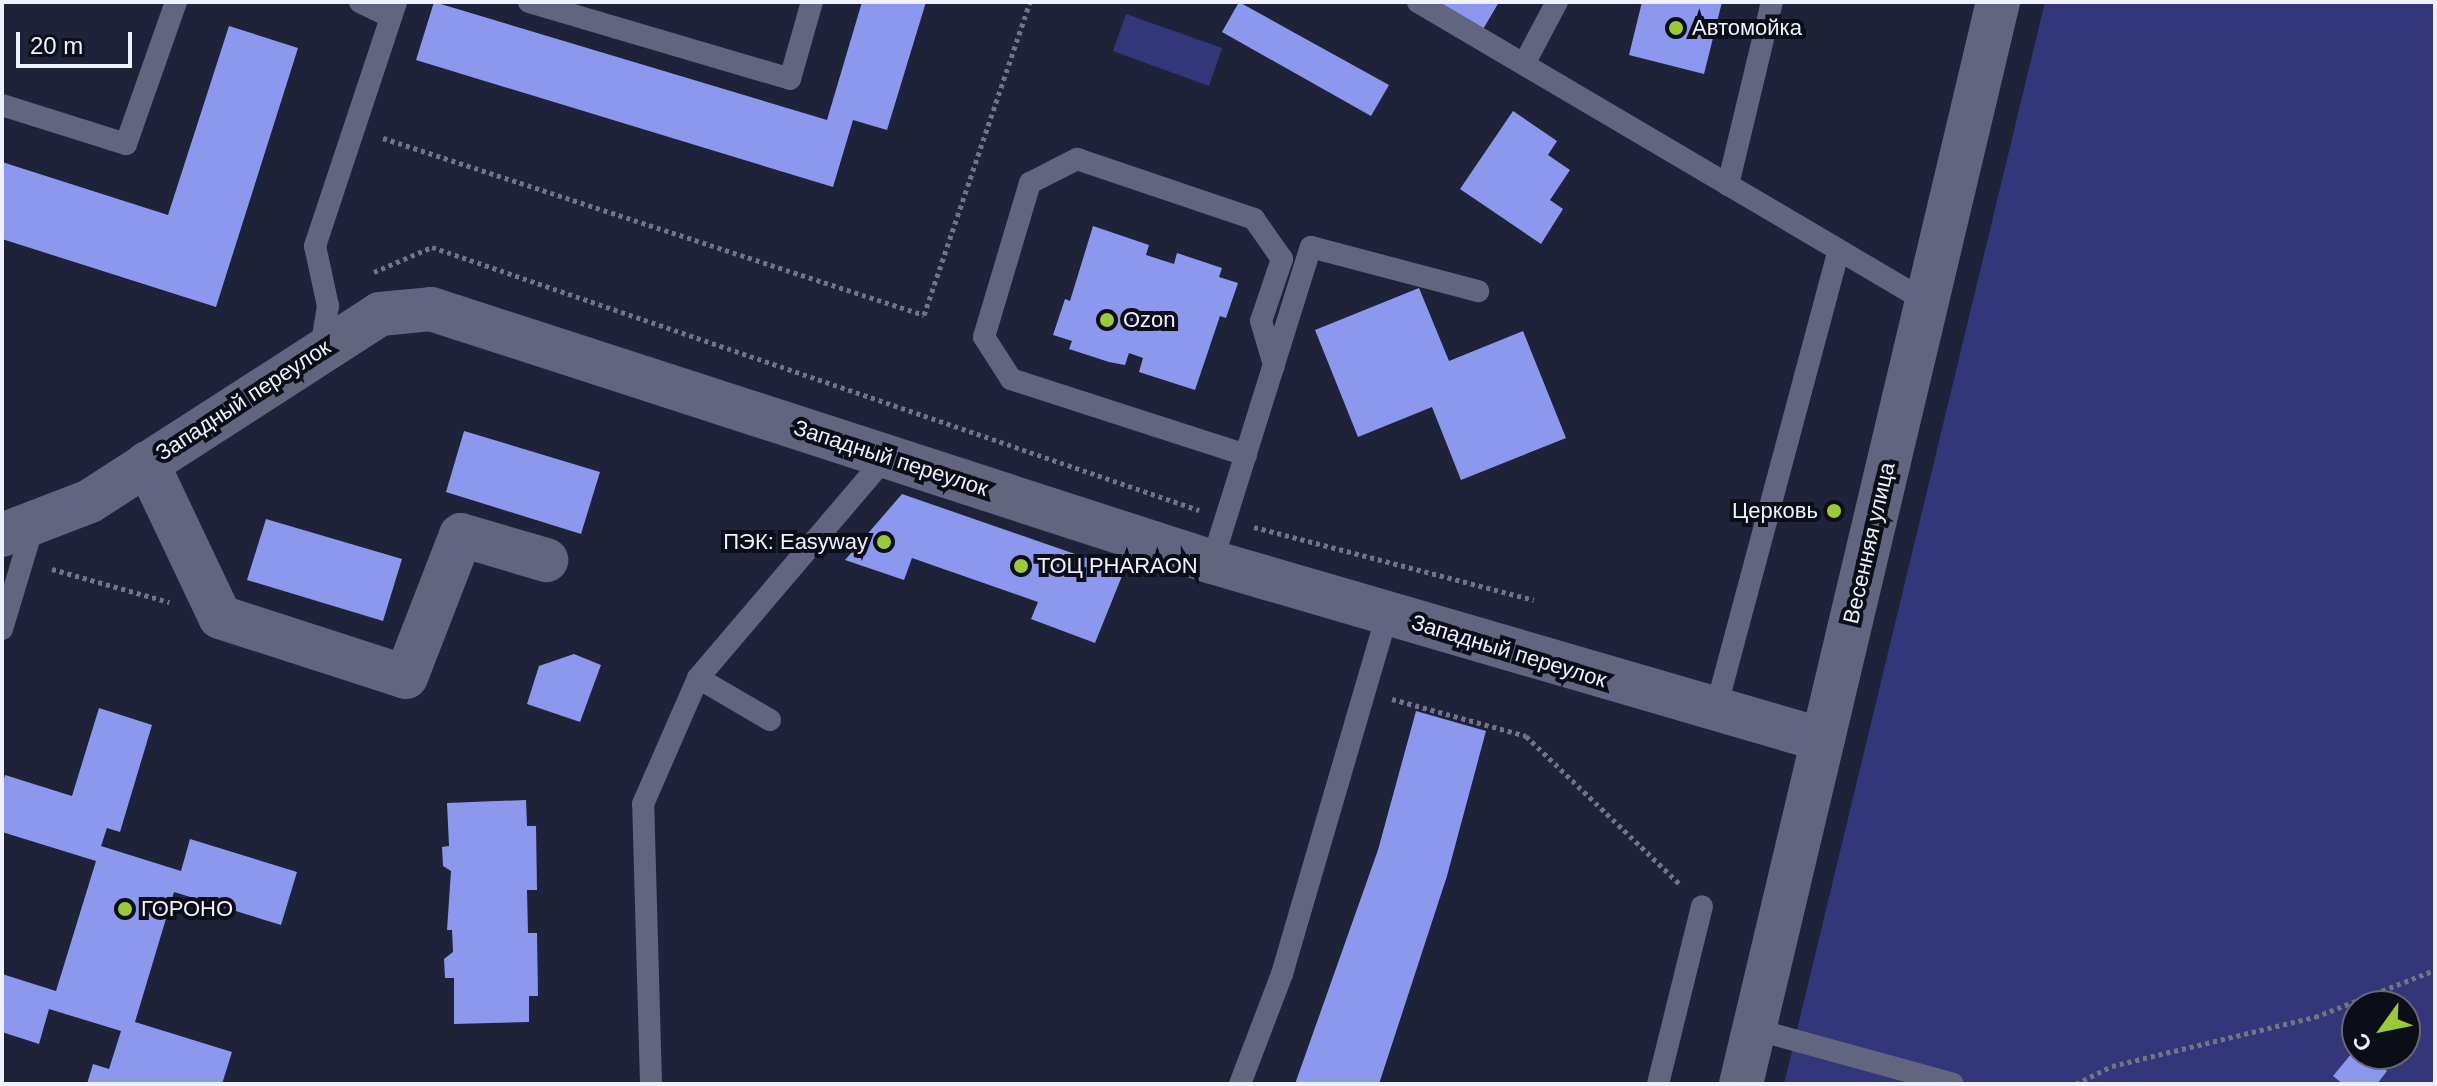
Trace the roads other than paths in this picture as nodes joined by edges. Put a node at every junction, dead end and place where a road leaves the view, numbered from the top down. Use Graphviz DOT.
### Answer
graph roads {
  1 [pos="176,2"];
  2 [pos="360,2"];
  3 [pos="529,2"];
  4 [pos="812,2"];
  5 [pos="1418,2"];
  6 [pos="1557,2"];
  7 [pos="1772,2"];
  8 [pos="1998,2"];
  9 [pos="393,9"];
  10 [pos="1524,64"];
  11 [pos="2,105"];
  12 [pos="1728,185"];
  13 [pos="1839,250"];
  14 [pos="1478,291"];
  15 [pos="1927,302"];
  16 [pos="321,348"];
  17 [pos="1274,365"];
  18 [pos="1246,455"];
  19 [pos="886,457"];
  20 [pos="147,463"];
  21 [pos="18,528"];
  22 [pos="546,560"];
  23 [pos="1212,562"];
  24 [pos="1387,614"];
  25 [pos="2,629"];
  26 [pos="698,678"];
  27 [pos="1715,712"];
  28 [pos="770,720"];
  29 [pos="1823,740"];
  30 [pos="1702,906"];
  31 [pos="1754,1029"];
  32 [pos="651,1084"];
  33 [pos="1240,1084"];
  34 [pos="1658,1084"];
  35 [pos="1741,1084"];
  36 [pos="1953,1084"];
  1 -- 11 [label="lane"];
  2 -- 9 [label="lane"];
  3 -- 4 [label="lane"];
  5 -- 10 [label="lane"];
  6 -- 10 [label="lane"];
  7 -- 12 [label="lane"];
  8 -- 15 [label="street, Весенняя улица"];
  9 -- 16 [label="lane"];
  10 -- 12 [label="lane"];
  12 -- 13 [label="lane"];
  13 -- 15 [label="lane"];
  13 -- 27 [label="lane"];
  14 -- 17 [label="lane"];
  15 -- 29 [label="street, Весенняя улица"];
  16 -- 19 [label="street, Западный переулок"];
  16 -- 20 [label="street, Западный переулок"];
  17 -- 18 [label="lane"];
  17 -- 18 [label="lane"];
  18 -- 23 [label="lane"];
  19 -- 23 [label="street, Западный переулок"];
  19 -- 26 [label="lane"];
  20 -- 21 [label="street, Западный переулок"];
  20 -- 22 [label="street"];
  21 -- 25 [label="lane"];
  23 -- 24 [label="street, Западный переулок"];
  24 -- 27 [label="street, Западный переулок"];
  24 -- 33 [label="lane"];
  26 -- 28 [label="lane"];
  26 -- 32 [label="lane"];
  27 -- 29 [label="street, Западный переулок"];
  29 -- 31 [label="street, Весенняя улица"];
  30 -- 34 [label="lane"];
  31 -- 35 [label="street, Весенняя улица"];
  31 -- 36 [label="lane"];
}
